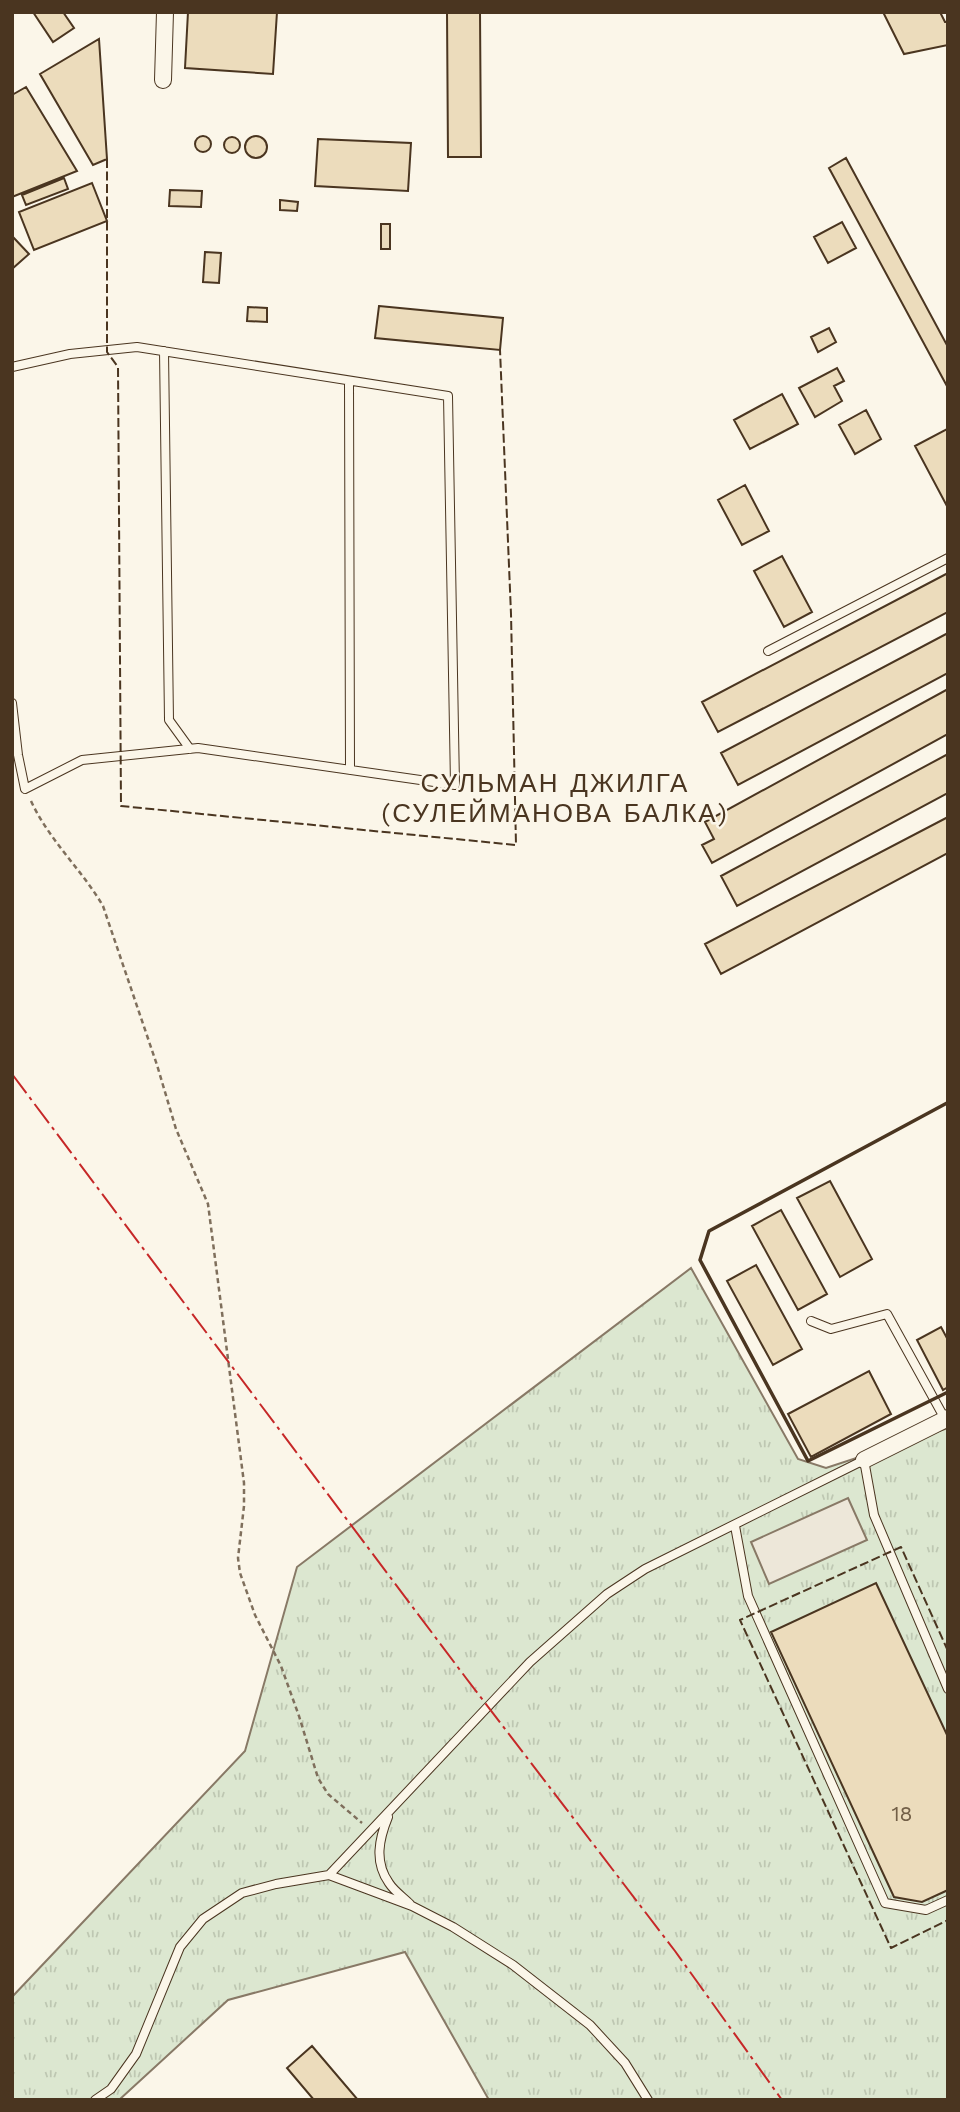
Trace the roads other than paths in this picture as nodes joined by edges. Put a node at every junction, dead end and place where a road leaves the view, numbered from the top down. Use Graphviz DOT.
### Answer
graph roads {
  1 [pos="165,12"];
  2 [pos="163,80"];
  3 [pos="164,351"];
  4 [pos="13,368"];
  5 [pos="349,380"];
  6 [pos="948,558"];
  7 [pos="768,651"];
  8 [pos="12,703"];
  9 [pos="190,749"];
  10 [pos="350,770"];
  11 [pos="811,1321"];
  12 [pos="946,1419"];
  13 [pos="864,1460"];
  14 [pos="735,1526"];
  15 [pos="948,1689"];
  16 [pos="391,1812"];
  17 [pos="330,1875"];
  18 [pos="948,1900"];
  19 [pos="412,1906"];
  20 [pos="95,2100"];
  21 [pos="648,2100"];
  1 -- 2 [label="street"];
  3 -- 4 [label="lane"];
  3 -- 5 [label="lane"];
  3 -- 9 [label="lane"];
  5 -- 10 [label="lane"];
  5 -- 10 [label="lane"];
  6 -- 7 [label="lane"];
  8 -- 9 [label="lane"];
  9 -- 10 [label="lane"];
  11 -- 12 [label="lane"];
  12 -- 13 [label="street"];
  13 -- 14 [label="lane"];
  13 -- 15 [label="lane"];
  14 -- 16 [label="lane"];
  14 -- 18 [label="lane"];
  16 -- 17 [label="lane"];
  16 -- 19 [label="lane"];
  17 -- 19 [label="lane"];
  17 -- 20 [label="lane"];
  19 -- 21 [label="lane"];
}
